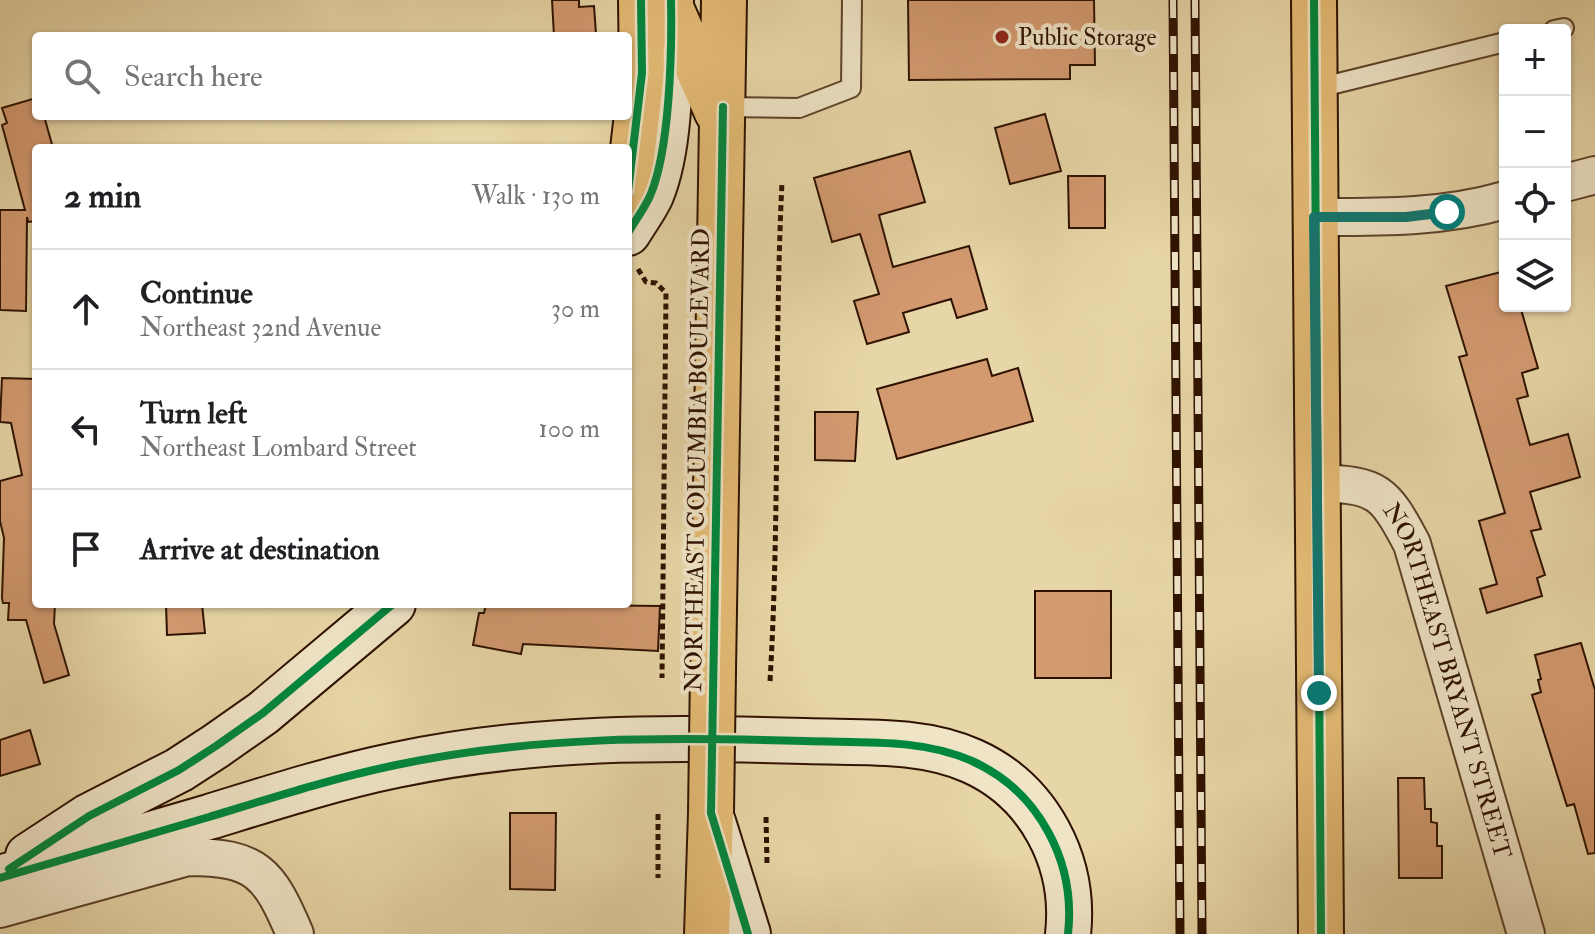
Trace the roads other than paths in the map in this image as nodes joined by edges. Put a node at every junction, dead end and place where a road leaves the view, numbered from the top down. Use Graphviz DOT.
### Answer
graph roads {
  1 [pos="724,0"];
  2 [pos="752,0"];
  3 [pos="852,0"];
  4 [pos="1314,0"];
  5 [pos="661,3"];
  6 [pos="1499,43"];
  7 [pos="1314,89"];
  8 [pos="723,116"];
  9 [pos="632,157"];
  10 [pos="1595,175"];
  11 [pos="1571,181"];
  12 [pos="1499,201"];
  13 [pos="1314,217"];
  14 [pos="633,251"];
  15 [pos="1317,483"];
  16 [pos="388,608"];
  17 [pos="711,813"];
  18 [pos="0,876"];
  19 [pos="0,909"];
  20 [pos="295,934"];
  21 [pos="707,934"];
  22 [pos="748,934"];
  23 [pos="1068,934"];
  24 [pos="1321,934"];
  25 [pos="1526,934"];
  1 -- 8 [label="main road, NORTHEAST COLUMBIA BOULEVARD"];
  2 -- 8 [label="main road"];
  3 -- 8 [label="lane"];
  4 -- 7 [label="main road"];
  5 -- 8 [label="main road"];
  5 -- 9 [label="main road"];
  5 -- 14 [label="main road"];
  6 -- 7 [label="lane"];
  7 -- 13 [label="main road"];
  8 -- 17 [label="main road, NORTHEAST COLUMBIA BOULEVARD, bridge"];
  10 -- 11 [label="street"];
  12 -- 13 [label="street"];
  13 -- 15 [label="main road"];
  15 -- 24 [label="main road"];
  15 -- 25 [label="street, NORTHEAST BRYANT STREET"];
  16 -- 18 [label="main road"];
  17 -- 21 [label="main road, NORTHEAST COLUMBIA BOULEVARD"];
  17 -- 22 [label="main road"];
  18 -- 23 [label="main road"];
  19 -- 20 [label="street"];
}
